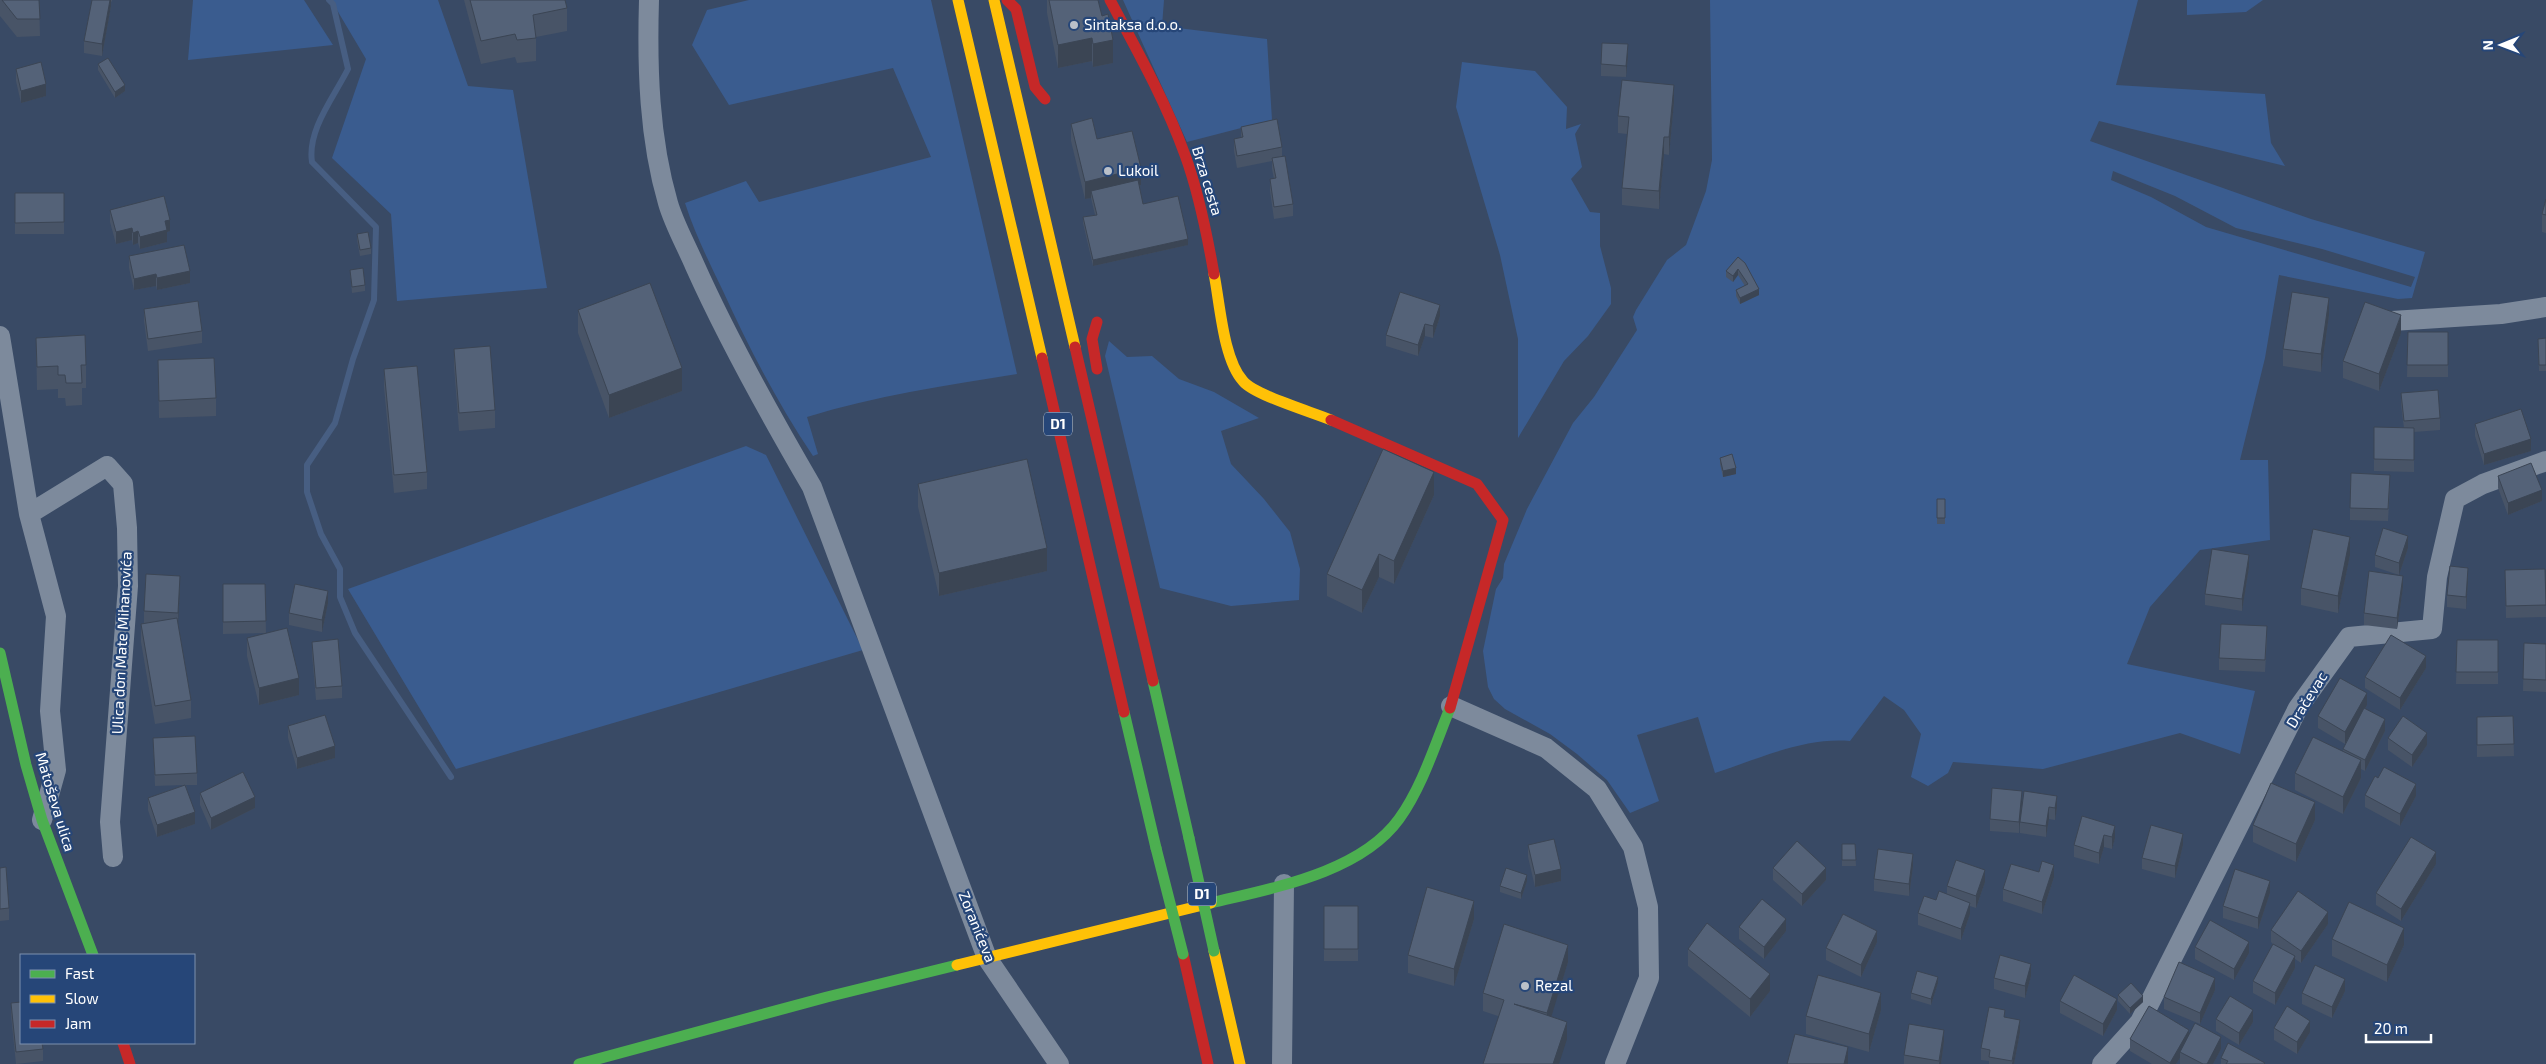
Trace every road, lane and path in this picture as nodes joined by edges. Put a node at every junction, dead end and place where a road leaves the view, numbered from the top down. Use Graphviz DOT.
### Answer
graph roads {
  1 [pos="649,0"];
  2 [pos="958,0"];
  3 [pos="994,0"];
  4 [pos="1007,0"];
  5 [pos="1110,0"];
  6 [pos="1045,99"];
  7 [pos="2546,307"];
  8 [pos="2392,321"];
  9 [pos="1097,322"];
  10 [pos="0,336"];
  11 [pos="1099,378"];
  12 [pos="1097,396"];
  13 [pos="1091,413"];
  14 [pos="2546,460"];
  15 [pos="29,514"];
  16 [pos="0,654"];
  17 [pos="1451,706"];
  18 [pos="42,820"];
  19 [pos="113,857"];
  20 [pos="1284,884"];
  21 [pos="93,954"];
  22 [pos="986,958"];
  23 [pos="123,1044"];
  24 [pos="130,1064"];
  25 [pos="578,1064"];
  26 [pos="1059,1064"];
  27 [pos="1208,1064"];
  28 [pos="1240,1064"];
  29 [pos="1282,1064"];
  30 [pos="1615,1064"];
  31 [pos="2102,1064"];
  1 -- 22 [label="street, Zoranićeva"];
  2 -- 27 [label="main road, D1, bridge"];
  3 -- 13 [label="main road, D1"];
  4 -- 6 [label="main road"];
  5 -- 17 [label="main road, Brza cesta"];
  7 -- 8 [label="street"];
  9 -- 11 [label="main road"];
  10 -- 15 [label="street"];
  12 -- 13 [label="main road"];
  13 -- 28 [label="main road, D1, bridge"];
  14 -- 31 [label="street, Dračevac"];
  15 -- 18 [label="street"];
  15 -- 19 [label="street, Ulica don Mate Mihanovića"];
  16 -- 18 [label="main road, Matoševa ulica"];
  17 -- 20 [label="main road"];
  17 -- 30 [label="street"];
  18 -- 21 [label="main road, Matoševa ulica"];
  20 -- 22 [label="main road"];
  20 -- 29 [label="street"];
  22 -- 25 [label="main road"];
  22 -- 26 [label="street, Zoranićeva"];
  23 -- 24 [label="main road"];
}
